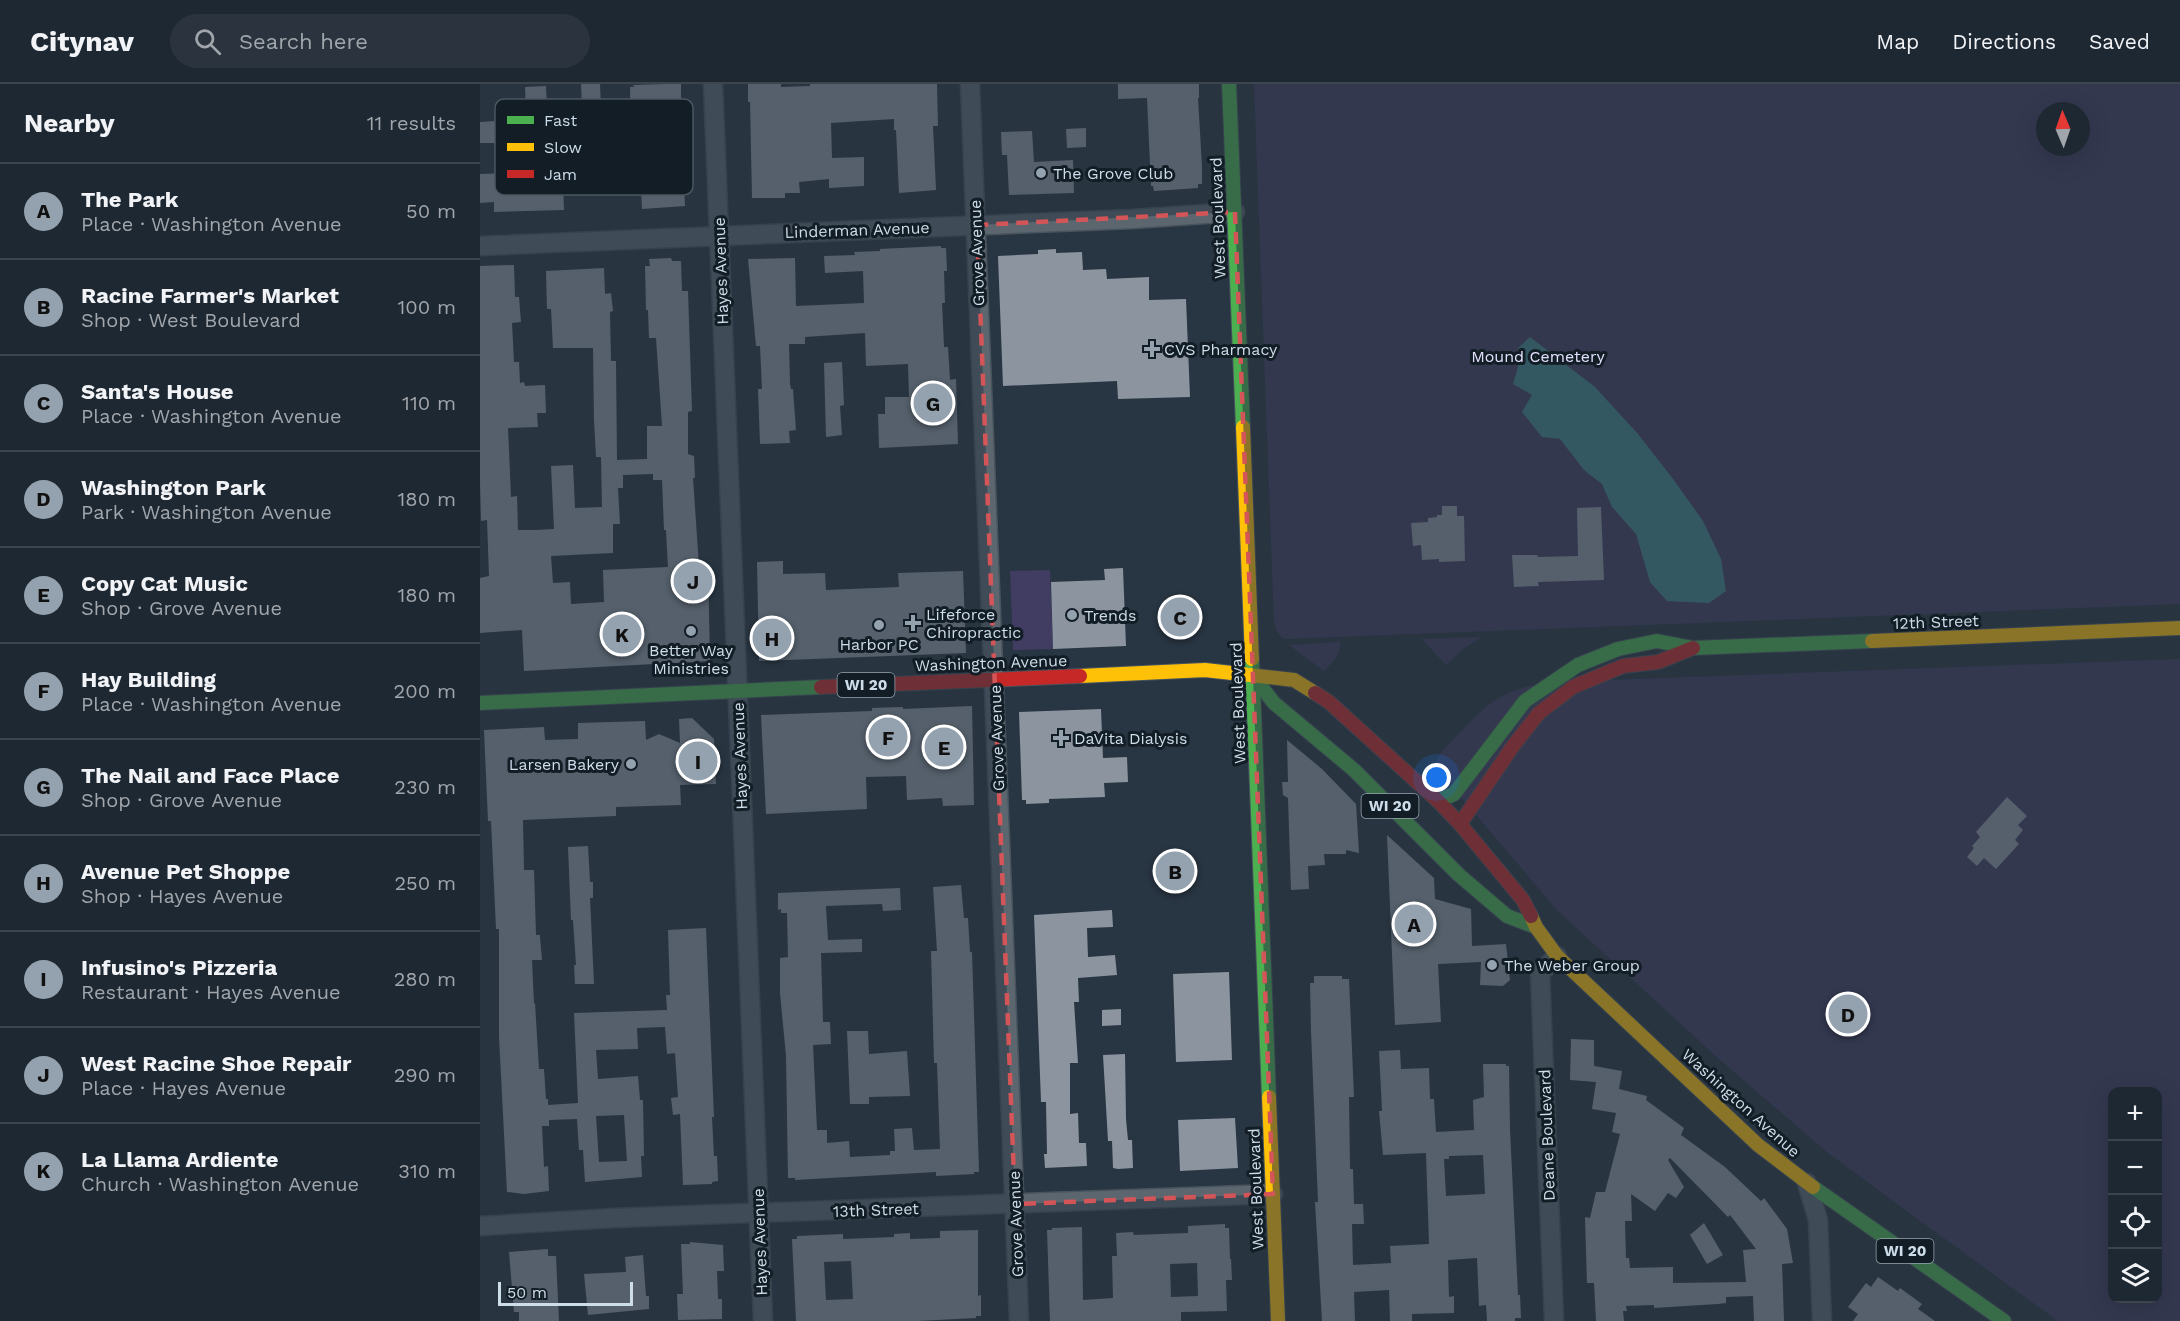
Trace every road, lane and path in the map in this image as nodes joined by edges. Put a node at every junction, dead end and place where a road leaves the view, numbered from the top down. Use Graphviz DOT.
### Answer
graph roads {
  1 [pos="713,84"];
  2 [pos="970,84"];
  3 [pos="1229,84"];
  4 [pos="1234,212"];
  5 [pos="977,225"];
  6 [pos="720,236"];
  7 [pos="480,246"];
  8 [pos="2180,628"];
  9 [pos="1693,648"];
  10 [pos="1252,675"];
  11 [pos="994,679"];
  12 [pos="738,692"];
  13 [pos="480,703"];
  14 [pos="1354,770"];
  15 [pos="1438,801"];
  16 [pos="1414,810"];
  17 [pos="1439,824"];
  18 [pos="1460,824"];
  19 [pos="1536,927"];
  20 [pos="1557,956"];
  21 [pos="1806,1182"];
  22 [pos="1273,1194"];
  23 [pos="1015,1204"];
  24 [pos="759,1215"];
  25 [pos="480,1226"];
  26 [pos="763,1321"];
  27 [pos="1019,1321"];
  28 [pos="1278,1321"];
  29 [pos="1554,1321"];
  30 [pos="1822,1321"];
  31 [pos="2004,1321"];
  1 -- 6 [label="street, Hayes Avenue"];
  2 -- 5 [label="street, Grove Avenue"];
  3 -- 4 [label="street, West Boulevard"];
  4 -- 5 [label="street, Linderman Avenue"];
  4 -- 10 [label="street, West Boulevard"];
  5 -- 6 [label="street, Linderman Avenue"];
  5 -- 11 [label="street, Grove Avenue"];
  6 -- 7 [label="street, Linderman Avenue"];
  6 -- 12 [label="street, Hayes Avenue"];
  8 -- 9 [label="street, 12th Street"];
  9 -- 15 [label="street, 12th Street"];
  9 -- 18 [label="street, 12th Street"];
  10 -- 11 [label="street, Washington Avenue / WI 20"];
  10 -- 14 [label="street, WI 20"];
  10 -- 15 [label="street, Washington Avenue / WI 20"];
  10 -- 22 [label="street, West Boulevard"];
  11 -- 12 [label="street, Washington Avenue / WI 20"];
  11 -- 23 [label="street, Grove Avenue"];
  12 -- 13 [label="street, Washington Avenue / WI 20"];
  12 -- 24 [label="street, Hayes Avenue"];
  14 -- 16 [label="street"];
  14 -- 19 [label="street, WI 20"];
  15 -- 18 [label="street, Washington Avenue / WI 20"];
  17 -- 18 [label="street"];
  18 -- 19 [label="street, Washington Avenue / WI 20"];
  19 -- 20 [label="street, Washington Avenue / WI 20"];
  20 -- 21 [label="street, Washington Avenue / WI 20"];
  20 -- 29 [label="street, Deane Boulevard"];
  21 -- 30 [label="street"];
  21 -- 31 [label="street, Washington Avenue / WI 20"];
  22 -- 23 [label="street, 13th Street"];
  22 -- 28 [label="street, West Boulevard"];
  23 -- 24 [label="street, 13th Street"];
  23 -- 27 [label="street, Grove Avenue"];
  24 -- 25 [label="street, 13th Street"];
  24 -- 26 [label="street, Hayes Avenue"];
}
